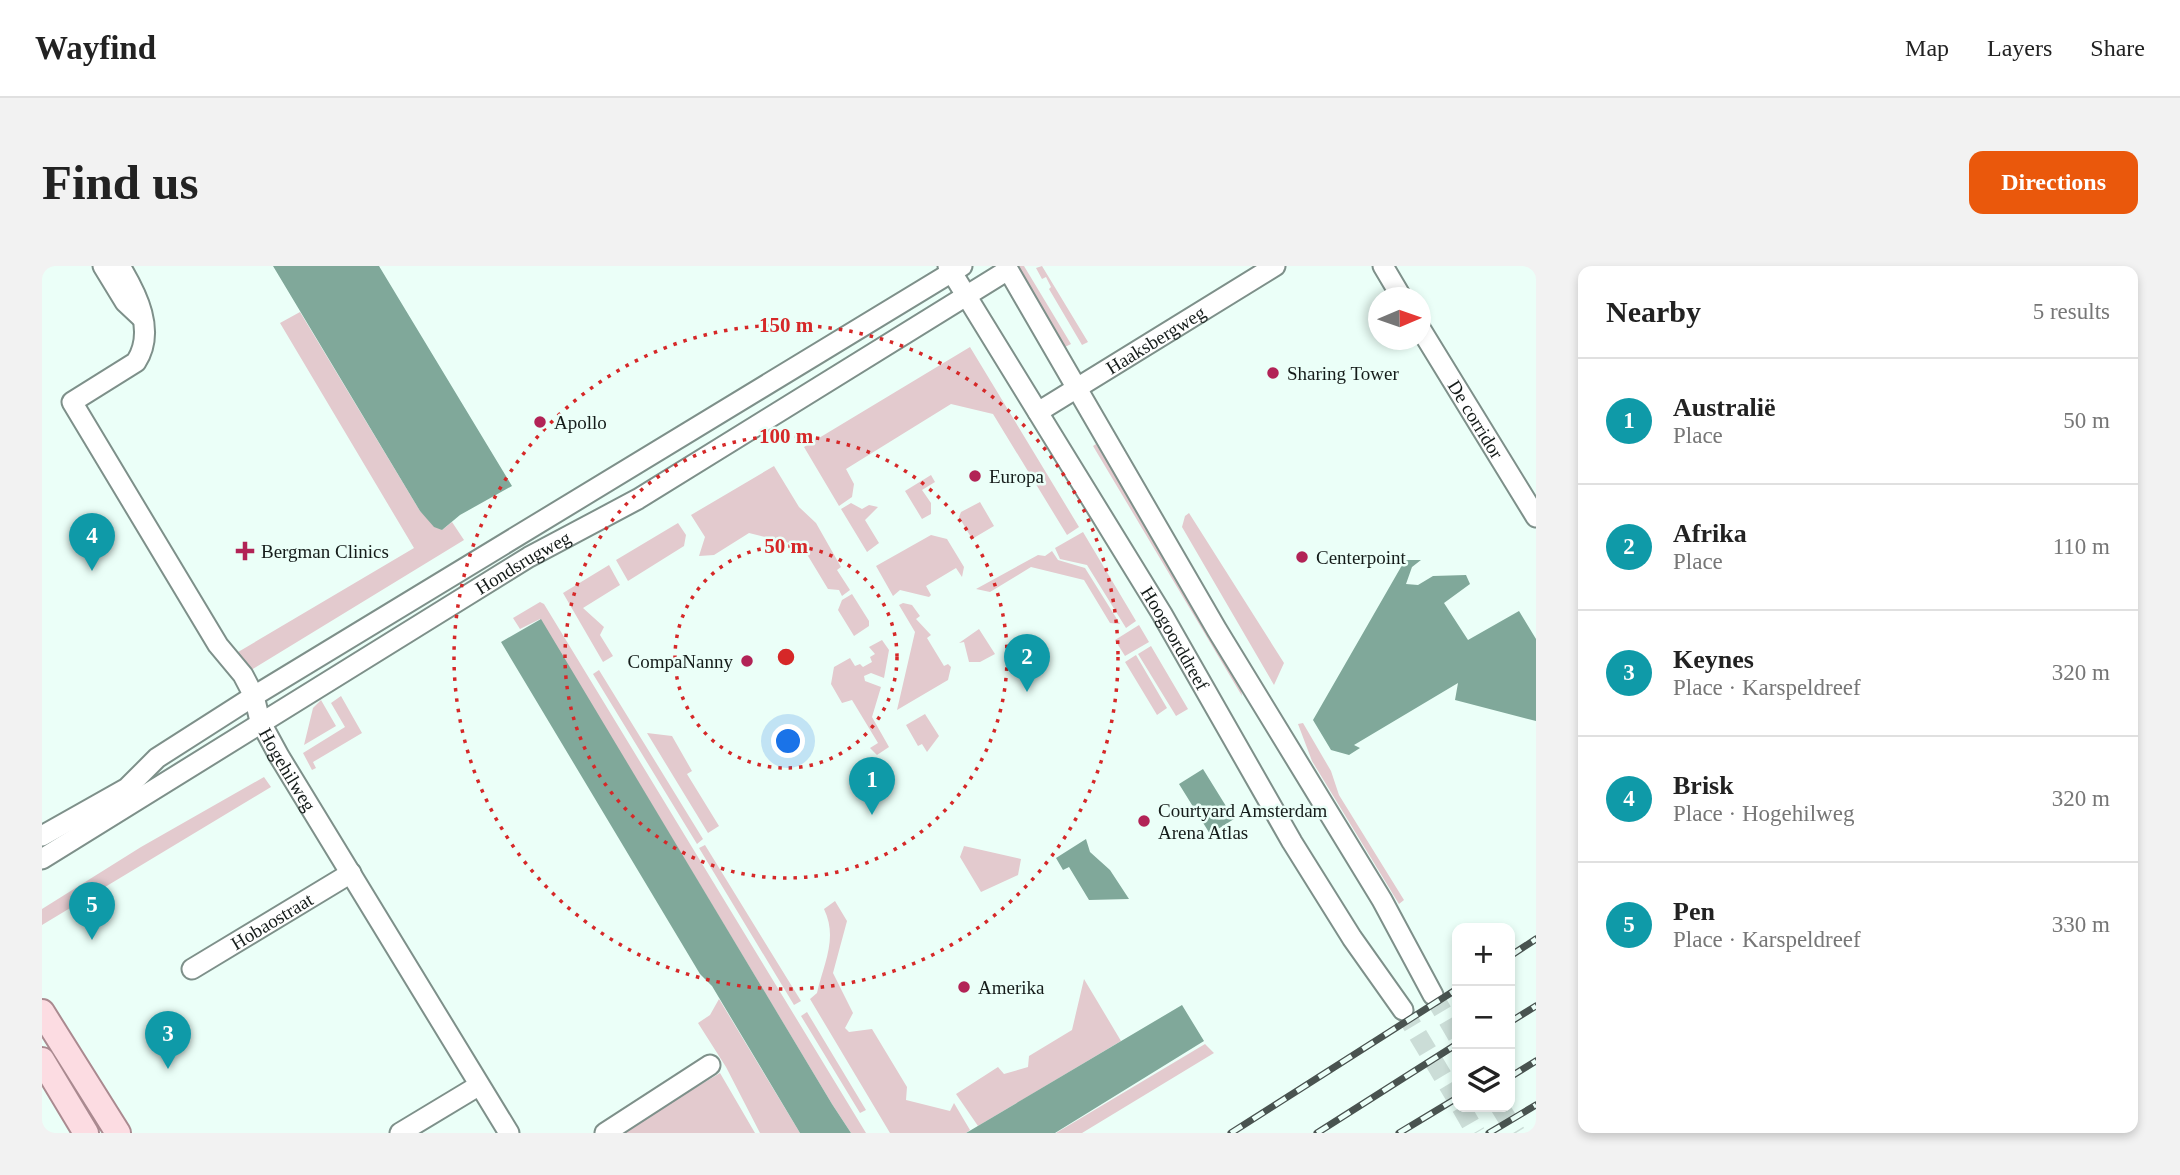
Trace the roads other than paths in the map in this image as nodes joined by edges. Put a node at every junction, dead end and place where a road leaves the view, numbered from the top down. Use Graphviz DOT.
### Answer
graph roads {
  1 [pos="103,266"];
  2 [pos="120,266"];
  3 [pos="1275,266"];
  4 [pos="1383,266"];
  5 [pos="954,268"];
  6 [pos="1007,268"];
  7 [pos="1395,287"];
  8 [pos="966,296"];
  9 [pos="142,318"];
  10 [pos="1431,346"];
  11 [pos="1078,388"];
  12 [pos="1038,412"];
  13 [pos="1534,518"];
  14 [pos="254,696"];
  15 [pos="260,722"];
  16 [pos="42,836"];
  17 [pos="42,859"];
  18 [pos="351,873"];
  19 [pos="192,969"];
  20 [pos="1433,995"];
  21 [pos="1403,1010"];
  22 [pos="42,1013"];
  23 [pos="42,1037"];
  24 [pos="42,1060"];
  25 [pos="710,1065"];
  26 [pos="478,1086"];
  27 [pos="98,1100"];
  28 [pos="86,1133"];
  29 [pos="118,1133"];
  30 [pos="400,1133"];
  31 [pos="509,1133"];
  32 [pos="605,1133"];
  1 -- 9 [label="street"];
  2 -- 9 [label="street"];
  3 -- 11 [label="street, Haaksbergweg"];
  4 -- 7 [label="street"];
  5 -- 8 [label="street, Hoogoorddreef"];
  5 -- 14 [label="street, Hondsrugweg"];
  6 -- 8 [label="street, Hondsrugweg"];
  6 -- 11 [label="street"];
  8 -- 12 [label="street, Hoogoorddreef"];
  8 -- 15 [label="street, Hondsrugweg"];
  9 -- 14 [label="street, Hogehilweg"];
  10 -- 13 [label="street, De corridor"];
  11 -- 12 [label="street, Haaksbergweg"];
  11 -- 20 [label="street"];
  12 -- 21 [label="street, Hoogoorddreef"];
  14 -- 15 [label="street, Hogehilweg"];
  14 -- 16 [label="street, Hondsrugweg"];
  15 -- 17 [label="street, Hondsrugweg"];
  15 -- 18 [label="street, Hogehilweg"];
  18 -- 19 [label="street, Hobaostraat"];
  18 -- 26 [label="street, Hogehilweg"];
  22 -- 27 [label="main road"];
  23 -- 27 [label="street"];
  24 -- 28 [label="main road"];
  25 -- 32 [label="street"];
  26 -- 30 [label="street"];
  26 -- 31 [label="street, Hogehilweg"];
  27 -- 29 [label="main road"];
}
